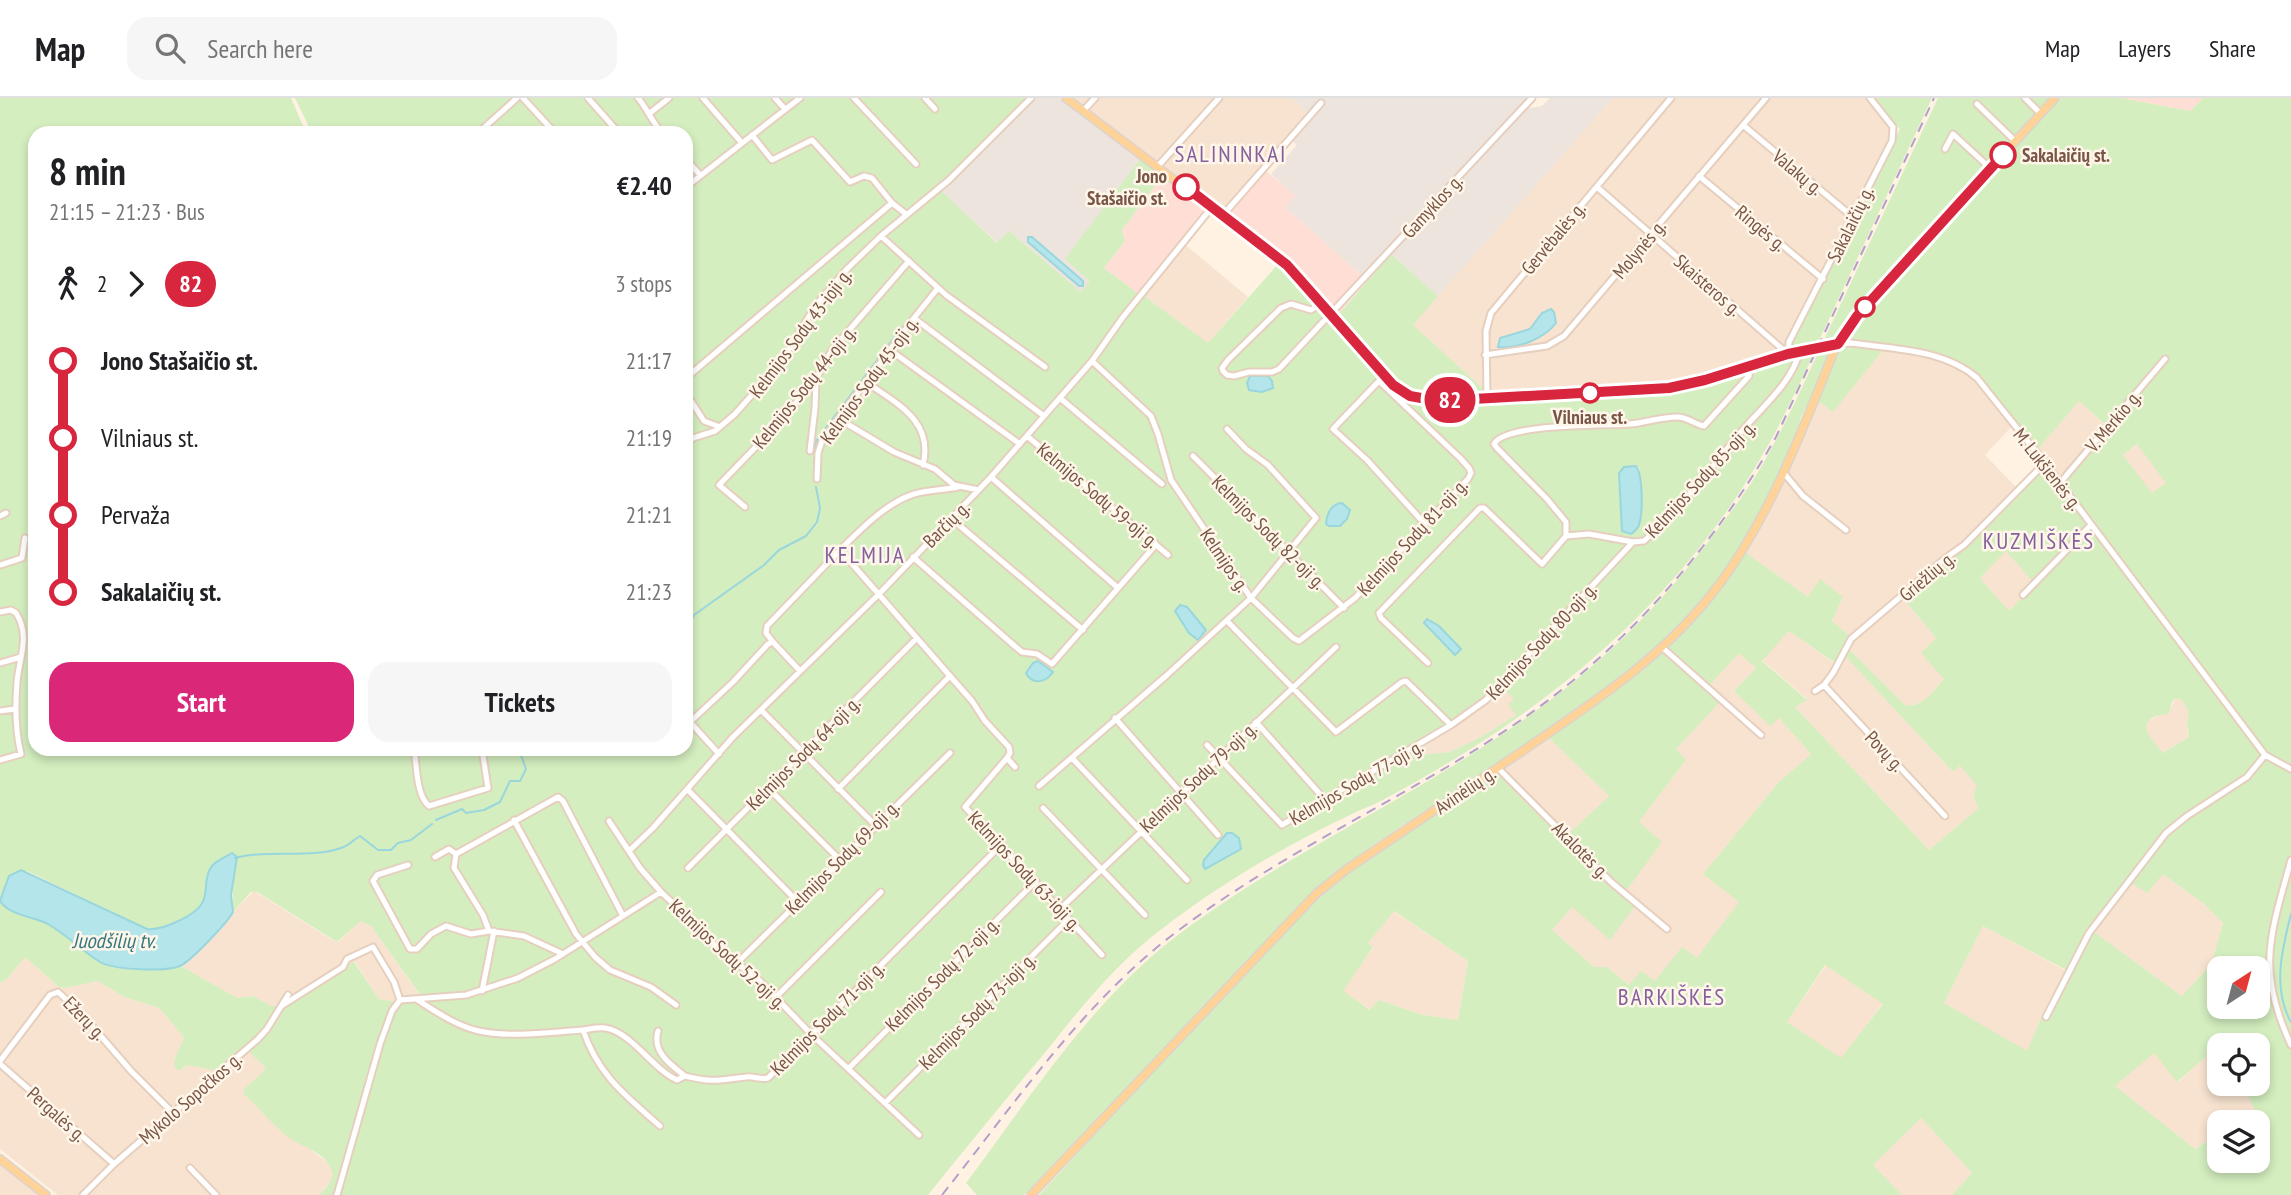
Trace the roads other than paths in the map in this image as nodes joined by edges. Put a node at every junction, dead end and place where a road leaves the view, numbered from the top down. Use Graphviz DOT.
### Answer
graph roads {
  1 [pos="517,98"];
  2 [pos="523,98"];
  3 [pos="587,98"];
  4 [pos="638,98"];
  5 [pos="669,98"];
  6 [pos="703,98"];
  7 [pos="775,98"];
  8 [pos="800,98"];
  9 [pos="854,98"];
  10 [pos="925,98"];
  11 [pos="1031,98"];
  12 [pos="1066,98"];
  13 [pos="1095,98"];
  14 [pos="1219,98"];
  15 [pos="1532,98"];
  16 [pos="1671,98"];
  17 [pos="1766,98"];
  18 [pos="1870,98"];
  19 [pos="2025,98"];
  20 [pos="2055,98"];
  21 [pos="1321,103"];
  22 [pos="1977,104"];
  23 [pos="785,109"];
  24 [pos="935,109"];
  25 [pos="1083,111"];
  26 [pos="650,113"];
  27 [pos="2041,114"];
  28 [pos="1743,125"];
  29 [pos="486,126"];
  30 [pos="549,126"];
  31 [pos="613,126"];
  32 [pos="656,126"];
  33 [pos="752,135"];
  34 [pos="2015,141"];
  35 [pos="743,143"];
  36 [pos="1945,149"];
  37 [pos="916,164"];
  38 [pos="693,166"];
  39 [pos="1158,166"];
  40 [pos="1990,168"];
  41 [pos="701,175"];
  42 [pos="1699,176"];
  43 [pos="693,181"];
  44 [pos="1597,187"];
  45 [pos="892,203"];
  46 [pos="1212,207"];
  47 [pos="906,215"];
  48 [pos="1223,215"];
  49 [pos="1854,218"];
  50 [pos="1651,234"];
  51 [pos="881,236"];
  52 [pos="909,261"];
  53 [pos="1823,279"];
  54 [pos="938,288"];
  55 [pos="1322,303"];
  56 [pos="1331,314"];
  57 [pos="914,318"];
  58 [pos="1838,344"];
  59 [pos="890,350"];
  60 [pos="1801,351"];
  61 [pos="1788,354"];
  62 [pos="1485,355"];
  63 [pos="2165,359"];
  64 [pos="1092,361"];
  65 [pos="1750,365"];
  66 [pos="1045,367"];
  67 [pos="693,372"];
  68 [pos="816,379"];
  69 [pos="1381,379"];
  70 [pos="866,382"];
  71 [pos="1060,398"];
  72 [pos="1487,398"];
  73 [pos="693,404"];
  74 [pos="1044,416"];
  75 [pos="839,419"];
  76 [pos="720,427"];
  77 [pos="1227,429"];
  78 [pos="1027,436"];
  79 [pos="693,439"];
  80 [pos="1020,444"];
  81 [pos="810,451"];
  82 [pos="1193,456"];
  83 [pos="2045,463"];
  84 [pos="923,465"];
  85 [pos="1783,472"];
  86 [pos="991,477"];
  87 [pos="817,478"];
  88 [pos="2060,483"];
  89 [pos="1162,484"];
  90 [pos="958,487"];
  91 [pos="979,490"];
  92 [pos="745,507"];
  93 [pos="952,517"];
  94 [pos="1424,523"];
  95 [pos="2091,524"];
  96 [pos="1846,530"];
  97 [pos="1566,536"];
  98 [pos="26,538"];
  99 [pos="1633,542"];
  100 [pos="1155,543"];
  101 [pos="840,550"];
  102 [pos="1289,552"];
  103 [pos="1168,555"];
  104 [pos="913,557"];
  105 [pos="0,565"];
  106 [pos="1118,588"];
  107 [pos="879,594"];
  108 [pos="2023,594"];
  109 [pos="1251,598"];
  110 [pos="1344,608"];
  111 [pos="0,612"];
  112 [pos="1227,621"];
  113 [pos="1083,630"];
  114 [pos="917,638"];
  115 [pos="773,642"];
  116 [pos="1336,647"];
  117 [pos="1663,648"];
  118 [pos="21,657"];
  119 [pos="0,663"];
  120 [pos="1428,663"];
  121 [pos="800,671"];
  122 [pos="950,676"];
  123 [pos="1824,685"];
  124 [pos="1292,688"];
  125 [pos="1815,691"];
  126 [pos="15,709"];
  127 [pos="0,710"];
  128 [pos="761,710"];
  129 [pos="693,717"];
  130 [pos="1115,718"];
  131 [pos="1256,722"];
  132 [pos="1451,725"];
  133 [pos="693,726"];
  134 [pos="1761,736"];
  135 [pos="1207,745"];
  136 [pos="803,753"];
  137 [pos="950,753"];
  138 [pos="719,754"];
  139 [pos="2265,755"];
  140 [pos="415,756"];
  141 [pos="483,756"];
  142 [pos="1007,758"];
  143 [pos="1072,758"];
  144 [pos="1219,758"];
  145 [pos="0,760"];
  146 [pos="1015,767"];
  147 [pos="1498,768"];
  148 [pos="2291,769"];
  149 [pos="1039,786"];
  150 [pos="768,789"];
  151 [pos="838,789"];
  152 [pos="688,790"];
  153 [pos="1182,793"];
  154 [pos="1326,801"];
  155 [pos="1043,808"];
  156 [pos="1945,816"];
  157 [pos="514,820"];
  158 [pos="609,821"];
  159 [pos="875,825"];
  160 [pos="728,829"];
  161 [pos="1142,831"];
  162 [pos="1217,835"];
  163 [pos="1002,844"];
  164 [pos="629,851"];
  165 [pos="456,854"];
  166 [pos="435,857"];
  167 [pos="839,859"];
  168 [pos="2291,860"];
  169 [pos="408,865"];
  170 [pos="688,868"];
  171 [pos="1102,870"];
  172 [pos="1187,880"];
  173 [pos="1036,881"];
  174 [pos="661,892"];
  175 [pos="881,892"];
  176 [pos="797,901"];
  177 [pos="1060,908"];
  178 [pos="1145,915"];
  179 [pos="623,916"];
  180 [pos="1069,919"];
  181 [pos="1667,929"];
  182 [pos="491,931"];
  183 [pos="582,941"];
  184 [pos="562,954"];
  185 [pos="1102,955"];
  186 [pos="737,963"];
  187 [pos="482,991"];
  188 [pos="288,995"];
  189 [pos="776,997"];
  190 [pos="415,998"];
  191 [pos="400,1000"];
  192 [pos="676,1005"];
  193 [pos="280,1007"];
  194 [pos="2046,1017"];
  195 [pos="583,1030"];
  196 [pos="657,1031"];
  197 [pos="811,1034"];
  198 [pos="2291,1045"];
  199 [pos="0,1062"];
  200 [pos="849,1068"];
  201 [pos="685,1076"];
  202 [pos="885,1103"];
  203 [pos="173,1113"];
  204 [pos="660,1126"];
  205 [pos="919,1135"];
  206 [pos="0,1159"];
  207 [pos="114,1164"];
  208 [pos="190,1168"];
  209 [pos="46,1195"];
  210 [pos="83,1195"];
  211 [pos="216,1195"];
  212 [pos="337,1195"];
  213 [pos="1031,1195"];
  1 -- 29 [label="street"];
  2 -- 30 [label="street"];
  3 -- 31 [label="street"];
  4 -- 26 [label="street"];
  5 -- 26 [label="street"];
  6 -- 35 [label="street"];
  7 -- 23 [label="street"];
  8 -- 23 [label="street"];
  9 -- 37 [label="street"];
  10 -- 24 [label="street"];
  11 -- 47 [label="street, Kelmijos Sodų 43-ioji g."];
  12 -- 25 [label="main road"];
  13 -- 25 [label="street"];
  14 -- 39 [label="street"];
  15 -- 56 [label="street, Gamyklos g."];
  16 -- 44 [label="street, Gervėbalės g."];
  17 -- 28 [label="street, Molynės g."];
  18 -- 49 [label="street, Sakalaičių g."];
  19 -- 27 [label="street"];
  20 -- 27 [label="main road, Avinėlių g."];
  21 -- 48 [label="street"];
  22 -- 34 [label="street"];
  23 -- 33 [label="street"];
  25 -- 39 [label="main road"];
  26 -- 32 [label="street"];
  27 -- 34 [label="main road, Avinėlių g."];
  28 -- 42 [label="street, Molynės g."];
  28 -- 49 [label="street, Valakų g."];
  33 -- 35 [label="street"];
  33 -- 45 [label="street"];
  34 -- 40 [label="main road, Avinėlių g."];
  35 -- 41 [label="street"];
  36 -- 40 [label="street"];
  38 -- 41 [label="street"];
  39 -- 46 [label="main road"];
  40 -- 58 [label="main road, Avinėlių g."];
  41 -- 43 [label="street"];
  42 -- 50 [label="street, Molynės g."];
  42 -- 53 [label="street, Ringės g."];
  44 -- 50 [label="street, Skaisteros g."];
  44 -- 62 [label="street, Gervėbalės g."];
  45 -- 47 [label="street"];
  45 -- 67 [label="street"];
  46 -- 48 [label="main road"];
  46 -- 64 [label="street, Barčių g."];
  47 -- 51 [label="street, Kelmijos Sodų 43-ioji g."];
  48 -- 55 [label="main road"];
  49 -- 53 [label="street, Sakalaičių g."];
  50 -- 61 [label="street, Skaisteros g."];
  50 -- 62 [label="street, Molynės g."];
  51 -- 52 [label="street"];
  51 -- 76 [label="street, Kelmijos Sodų 43-ioji g."];
  52 -- 54 [label="street"];
  52 -- 68 [label="street, Kelmijos Sodų 44-oji g."];
  53 -- 61 [label="street, Sakalaičių g."];
  54 -- 57 [label="street, Kelmijos Sodų 45-oji g."];
  54 -- 66 [label="street"];
  55 -- 56 [label="main road"];
  55 -- 56 [label="street, Gamyklos g."];
  56 -- 69 [label="main road"];
  57 -- 59 [label="street, Kelmijos Sodų 45-oji g."];
  57 -- 74 [label="street"];
  58 -- 60 [label="main road"];
  58 -- 83 [label="street, M. Lukšienės g."];
  58 -- 85 [label="main road, Avinėlių g."];
  59 -- 70 [label="street, Kelmijos Sodų 45-oji g."];
  59 -- 80 [label="street"];
  60 -- 61 [label="main road"];
  60 -- 99 [label="street, Kelmijos Sodų 85-oji g."];
  61 -- 65 [label="main road"];
  62 -- 72 [label="street, Gervėbalės g."];
  63 -- 88 [label="street, V. Merkio g."];
  64 -- 71 [label="street, Barčių g."];
  64 -- 109 [label="street, Kelmijos g."];
  65 -- 72 [label="main road"];
  65 -- 97 [label="street"];
  68 -- 81 [label="street"];
  68 -- 92 [label="street, Kelmijos Sodų 44-oji g."];
  69 -- 72 [label="main road"];
  69 -- 94 [label="street, Kelmijos Sodų 81-oji g."];
  69 -- 94 [label="street"];
  70 -- 75 [label="street, Kelmijos Sodų 45-oji g."];
  70 -- 84 [label="street"];
  71 -- 74 [label="street, Barčių g."];
  71 -- 89 [label="street"];
  73 -- 76 [label="street"];
  74 -- 78 [label="street, Barčių g."];
  75 -- 84 [label="street"];
  75 -- 87 [label="street, Kelmijos Sodų 45-oji g."];
  76 -- 79 [label="street, Kelmijos Sodų 43-ioji g."];
  77 -- 102 [label="street"];
  78 -- 80 [label="street, Barčių g."];
  78 -- 100 [label="street, Kelmijos Sodų 59-oji g."];
  80 -- 86 [label="street, Barčių g."];
  82 -- 102 [label="street, Kelmijos Sodų 82-oji g."];
  83 -- 88 [label="street, M. Lukšienės g."];
  83 -- 123 [label="street, Griežlių g."];
  84 -- 90 [label="street"];
  85 -- 96 [label="street"];
  85 -- 117 [label="main road, Avinėlių g."];
  86 -- 91 [label="street, Barčių g."];
  86 -- 106 [label="street"];
  88 -- 95 [label="street, M. Lukšienės g."];
  90 -- 91 [label="street"];
  90 -- 101 [label="street"];
  91 -- 93 [label="street, Barčių g."];
  93 -- 104 [label="street, Barčių g."];
  93 -- 113 [label="street"];
  94 -- 110 [label="street, Kelmijos Sodų 81-oji g."];
  95 -- 108 [label="street"];
  95 -- 139 [label="street, M. Lukšienės g."];
  97 -- 99 [label="street, Kelmijos Sodų 85-oji g."];
  97 -- 120 [label="street"];
  98 -- 105 [label="street"];
  99 -- 132 [label="street, Kelmijos Sodų 80-oji g."];
  100 -- 103 [label="street, Kelmijos Sodų 59-oji g."];
  100 -- 106 [label="street"];
  101 -- 107 [label="street"];
  101 -- 115 [label="street"];
  102 -- 109 [label="street"];
  102 -- 110 [label="street, Kelmijos Sodų 82-oji g."];
  104 -- 107 [label="street, Barčių g."];
  104 -- 113 [label="street"];
  106 -- 113 [label="street"];
  107 -- 114 [label="street"];
  107 -- 121 [label="street, Barčių g."];
  109 -- 110 [label="street, Kelmijos Sodų 81-oji g."];
  109 -- 112 [label="street, Kelmijos g."];
  111 -- 118 [label="street"];
  112 -- 124 [label="street"];
  112 -- 130 [label="street, Kelmijos g."];
  114 -- 122 [label="street"];
  114 -- 136 [label="street, Kelmijos Sodų 64-oji g."];
  115 -- 121 [label="street"];
  115 -- 129 [label="street"];
  116 -- 124 [label="street, Kelmijos Sodų 79-oji g."];
  117 -- 134 [label="street"];
  117 -- 147 [label="main road, Avinėlių g."];
  118 -- 119 [label="street"];
  118 -- 126 [label="street"];
  121 -- 128 [label="street, Barčių g."];
  122 -- 142 [label="street"];
  122 -- 151 [label="street"];
  123 -- 125 [label="street, Griežlių g."];
  123 -- 156 [label="street, Povų g."];
  124 -- 131 [label="street, Kelmijos Sodų 79-oji g."];
  124 -- 132 [label="street"];
  126 -- 127 [label="street"];
  126 -- 145 [label="street"];
  128 -- 136 [label="street"];
  128 -- 138 [label="street, Barčių g."];
  130 -- 143 [label="street, Kelmijos g."];
  130 -- 153 [label="street"];
  131 -- 144 [label="street, Kelmijos Sodų 79-oji g."];
  131 -- 154 [label="street"];
  132 -- 154 [label="street, Kelmijos Sodų 77-oji g."];
  133 -- 138 [label="street"];
  135 -- 144 [label="street, Kelmijos Sodų 77-oji g."];
  136 -- 150 [label="street, Kelmijos Sodų 64-oji g."];
  136 -- 151 [label="street"];
  137 -- 159 [label="street, Kelmijos Sodų 69-oji g."];
  138 -- 152 [label="street, Barčių g."];
  139 -- 148 [label="street, M. Lukšienės g."];
  139 -- 194 [label="street"];
  140 -- 141 [label="street"];
  142 -- 146 [label="street"];
  142 -- 163 [label="street, Kelmijos Sodų 63-ioji g."];
  143 -- 149 [label="street, Kelmijos g."];
  143 -- 161 [label="street"];
  144 -- 153 [label="street, Kelmijos Sodų 79-oji g."];
  144 -- 154 [label="street, Kelmijos Sodų 77-oji g."];
  147 -- 181 [label="street, Akalotės g."];
  147 -- 213 [label="main road, Avinėlių g."];
  150 -- 160 [label="street, Kelmijos Sodų 64-oji g."];
  150 -- 167 [label="street"];
  151 -- 159 [label="street"];
  152 -- 160 [label="street"];
  152 -- 164 [label="street, Barčių g."];
  153 -- 161 [label="street, Kelmijos Sodų 79-oji g."];
  153 -- 162 [label="street"];
  155 -- 171 [label="street"];
  157 -- 165 [label="street"];
  157 -- 179 [label="street"];
  157 -- 183 [label="street"];
  158 -- 164 [label="street, Kelmijos Sodų 52-oji g."];
  159 -- 167 [label="street, Kelmijos Sodų 69-oji g."];
  160 -- 170 [label="street, Kelmijos Sodų 64-oji g."];
  160 -- 176 [label="street"];
  161 -- 171 [label="street, Kelmijos Sodų 79-oji g."];
  161 -- 172 [label="street"];
  163 -- 173 [label="street, Kelmijos Sodų 63-ioji g."];
  163 -- 197 [label="street, Kelmijos Sodų 71-oji g."];
  164 -- 174 [label="street, Kelmijos Sodų 52-oji g."];
  165 -- 166 [label="street"];
  165 -- 182 [label="street"];
  167 -- 176 [label="street, Kelmijos Sodų 69-oji g."];
  168 -- 198 [label="street"];
  169 -- 182 [label="street"];
  171 -- 177 [label="street, Kelmijos Sodų 79-oji g."];
  171 -- 178 [label="street"];
  173 -- 177 [label="street, Kelmijos Sodų 63-ioji g."];
  173 -- 200 [label="street, Kelmijos Sodų 72-oji g."];
  174 -- 179 [label="street"];
  174 -- 186 [label="street, Kelmijos Sodų 52-oji g."];
  175 -- 189 [label="street"];
  176 -- 186 [label="street, Kelmijos Sodų 69-oji g."];
  177 -- 180 [label="street, Kelmijos Sodų 63-ioji g."];
  179 -- 183 [label="street"];
  180 -- 185 [label="street, Kelmijos Sodų 63-ioji g."];
  180 -- 202 [label="street, Kelmijos Sodų 73-ioji g."];
  182 -- 184 [label="street"];
  182 -- 187 [label="street"];
  183 -- 184 [label="street"];
  183 -- 192 [label="street"];
  184 -- 187 [label="street"];
  186 -- 189 [label="street, Kelmijos Sodų 52-oji g."];
  187 -- 190 [label="street"];
  188 -- 193 [label="street, Mykolo Sopočkos g."];
  189 -- 197 [label="street, Kelmijos Sodų 52-oji g."];
  190 -- 191 [label="street"];
  190 -- 195 [label="street, Kelmijos Sodų 71-oji g."];
  191 -- 193 [label="street"];
  191 -- 212 [label="street"];
  193 -- 203 [label="street, Mykolo Sopočkos g."];
  195 -- 201 [label="street, Kelmijos Sodų 71-oji g."];
  195 -- 204 [label="street"];
  196 -- 201 [label="street"];
  197 -- 200 [label="street, Kelmijos Sodų 52-oji g."];
  197 -- 201 [label="street, Kelmijos Sodų 71-oji g."];
  199 -- 203 [label="street, Ežerų g."];
  199 -- 207 [label="street, Pergalės g."];
  200 -- 202 [label="street, Kelmijos Sodų 52-oji g."];
  202 -- 205 [label="street, Kelmijos Sodų 52-oji g."];
  203 -- 207 [label="street, Mykolo Sopočkos g."];
  206 -- 209 [label="main road"];
  207 -- 210 [label="street, Mykolo Sopočkos g."];
  208 -- 211 [label="street"];
}
